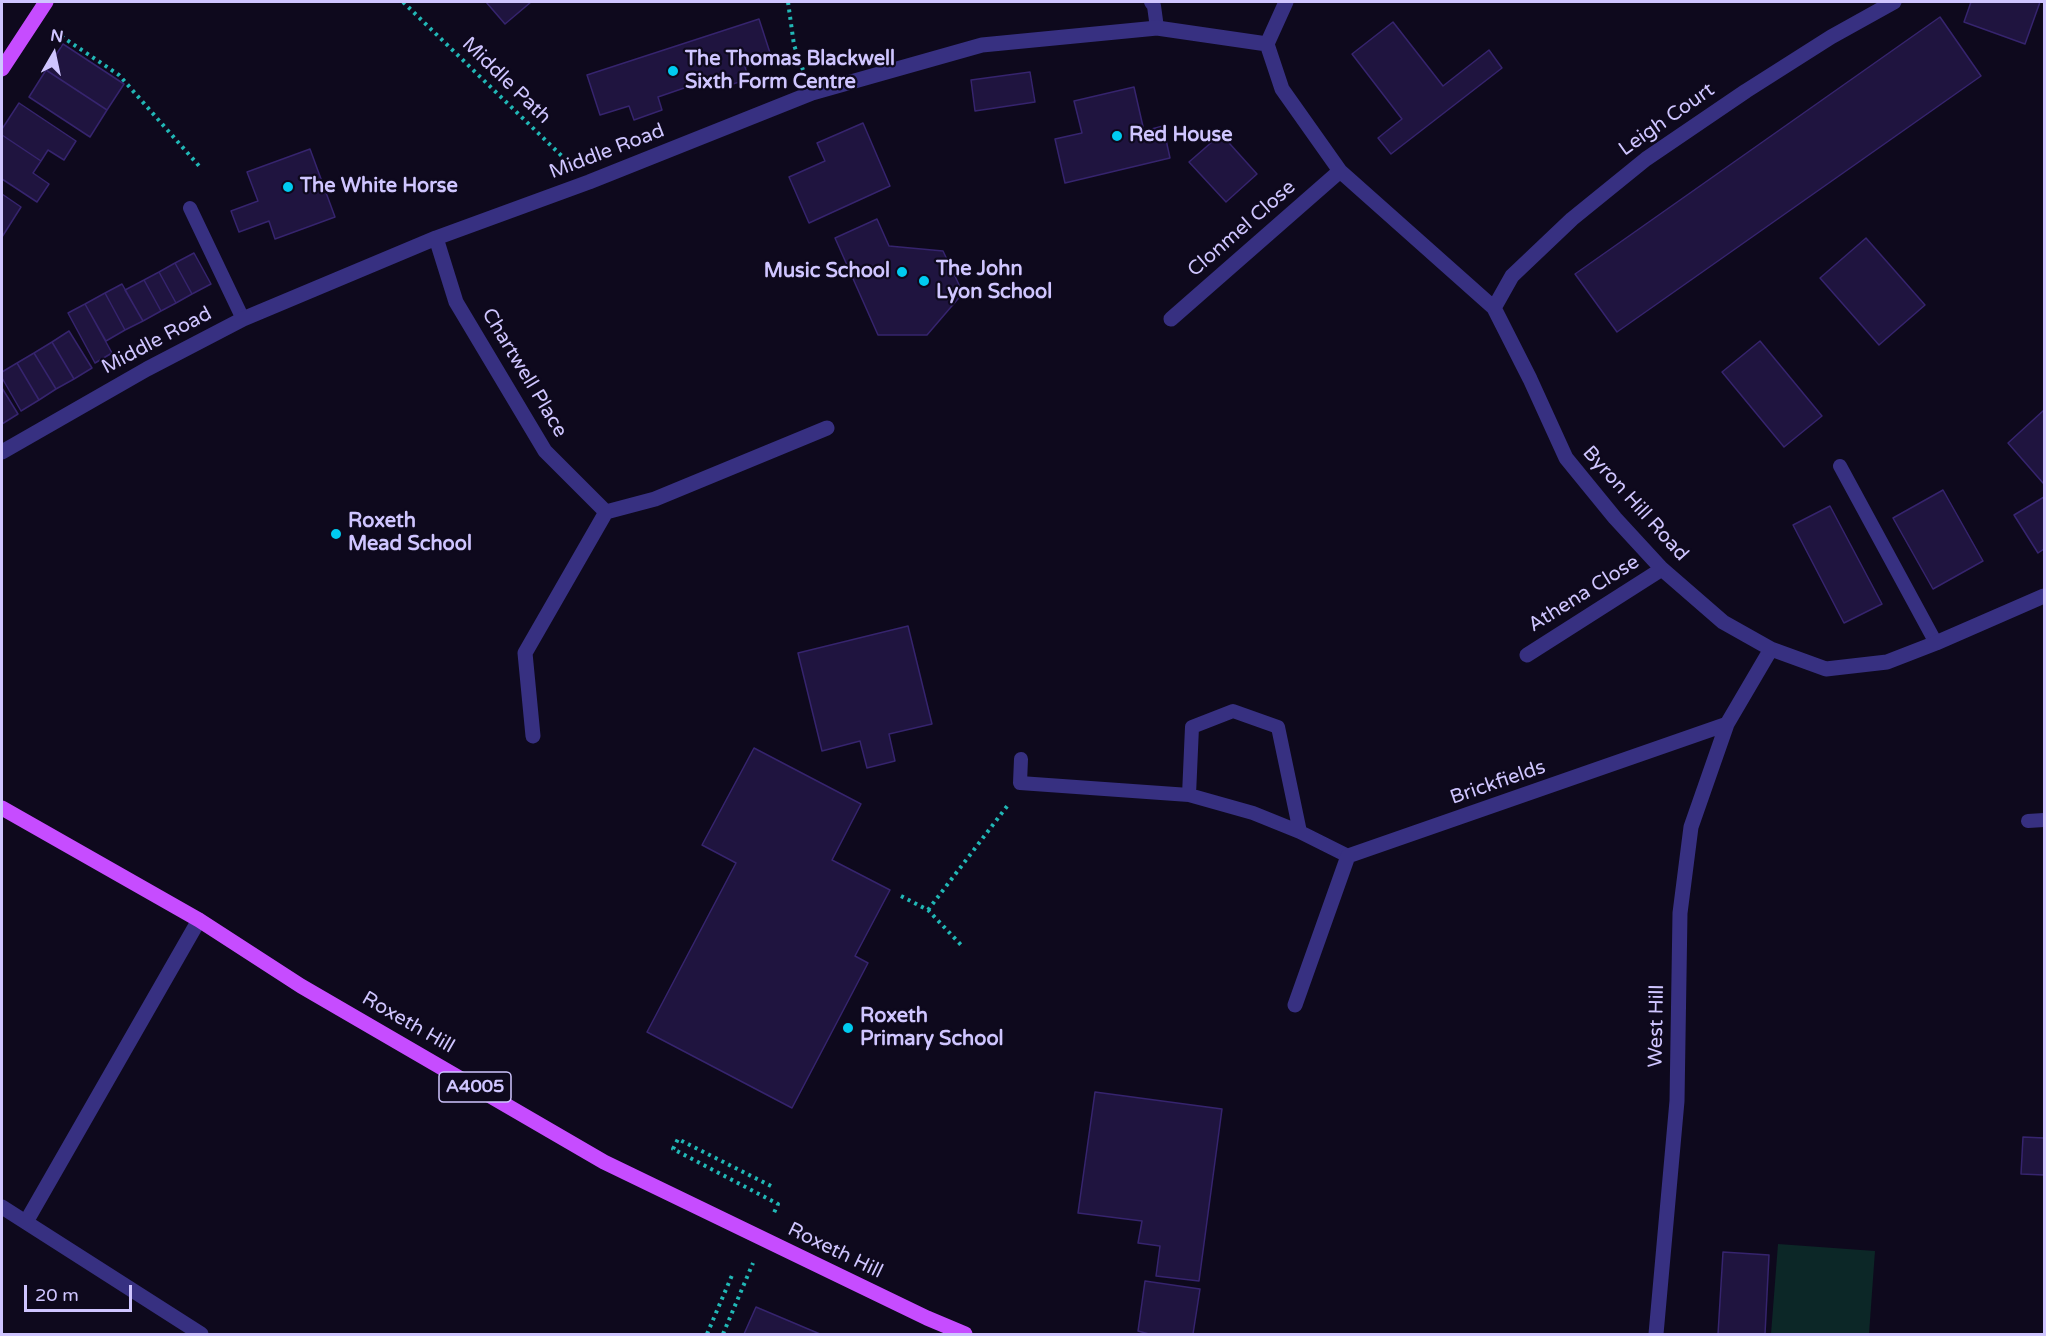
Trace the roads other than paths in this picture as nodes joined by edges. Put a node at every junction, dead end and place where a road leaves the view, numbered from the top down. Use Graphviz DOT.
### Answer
graph roads {
  1 [pos="46,2"];
  2 [pos="1151,2"];
  3 [pos="1286,2"];
  4 [pos="1894,2"];
  5 [pos="1157,28"];
  6 [pos="1267,44"];
  7 [pos="2,69"];
  8 [pos="1340,171"];
  9 [pos="190,208"];
  10 [pos="436,238"];
  11 [pos="1494,308"];
  12 [pos="243,319"];
  13 [pos="1171,319"];
  14 [pos="827,428"];
  15 [pos="2,452"];
  16 [pos="1840,465"];
  17 [pos="606,512"];
  18 [pos="1662,569"];
  19 [pos="2044,596"];
  20 [pos="1936,644"];
  21 [pos="1772,649"];
  22 [pos="1527,655"];
  23 [pos="1727,724"];
  24 [pos="533,736"];
  25 [pos="1021,759"];
  26 [pos="1189,795"];
  27 [pos="2,808"];
  28 [pos="2044,820"];
  29 [pos="2028,821"];
  30 [pos="1300,832"];
  31 [pos="1348,856"];
  32 [pos="199,920"];
  33 [pos="1295,1005"];
  34 [pos="2,1207"];
  35 [pos="26,1222"];
  36 [pos="201,1335"];
  37 [pos="965,1335"];
  38 [pos="1656,1335"];
  1 -- 7 [label="main road"];
  2 -- 5 [label="lane"];
  3 -- 6 [label="street"];
  4 -- 11 [label="street, Leigh Court"];
  5 -- 6 [label="street, Middle Road"];
  5 -- 10 [label="street, Middle Road"];
  6 -- 8 [label="street, Byron Hill Road"];
  8 -- 11 [label="street, Byron Hill Road"];
  8 -- 13 [label="street, Clonmel Close"];
  9 -- 12 [label="lane"];
  10 -- 12 [label="street, Middle Road"];
  10 -- 17 [label="street, Chartwell Place"];
  11 -- 18 [label="street, Byron Hill Road"];
  12 -- 15 [label="street, Middle Road"];
  14 -- 17 [label="street"];
  16 -- 20 [label="lane"];
  17 -- 24 [label="street"];
  18 -- 21 [label="street, Byron Hill Road"];
  18 -- 22 [label="street, Athena Close"];
  19 -- 20 [label="street, Byron Hill Road"];
  20 -- 21 [label="street, Byron Hill Road"];
  21 -- 23 [label="street"];
  23 -- 31 [label="street, Brickfields"];
  23 -- 38 [label="street, West Hill"];
  25 -- 26 [label="lane"];
  26 -- 30 [label="lane"];
  26 -- 30 [label="lane"];
  27 -- 32 [label="main road, Roxeth Hill / A4005"];
  28 -- 29 [label="lane"];
  30 -- 31 [label="lane"];
  31 -- 33 [label="street"];
  32 -- 35 [label="street"];
  32 -- 37 [label="main road, Roxeth Hill / A4005"];
  34 -- 35 [label="street"];
  35 -- 36 [label="street"];
}
